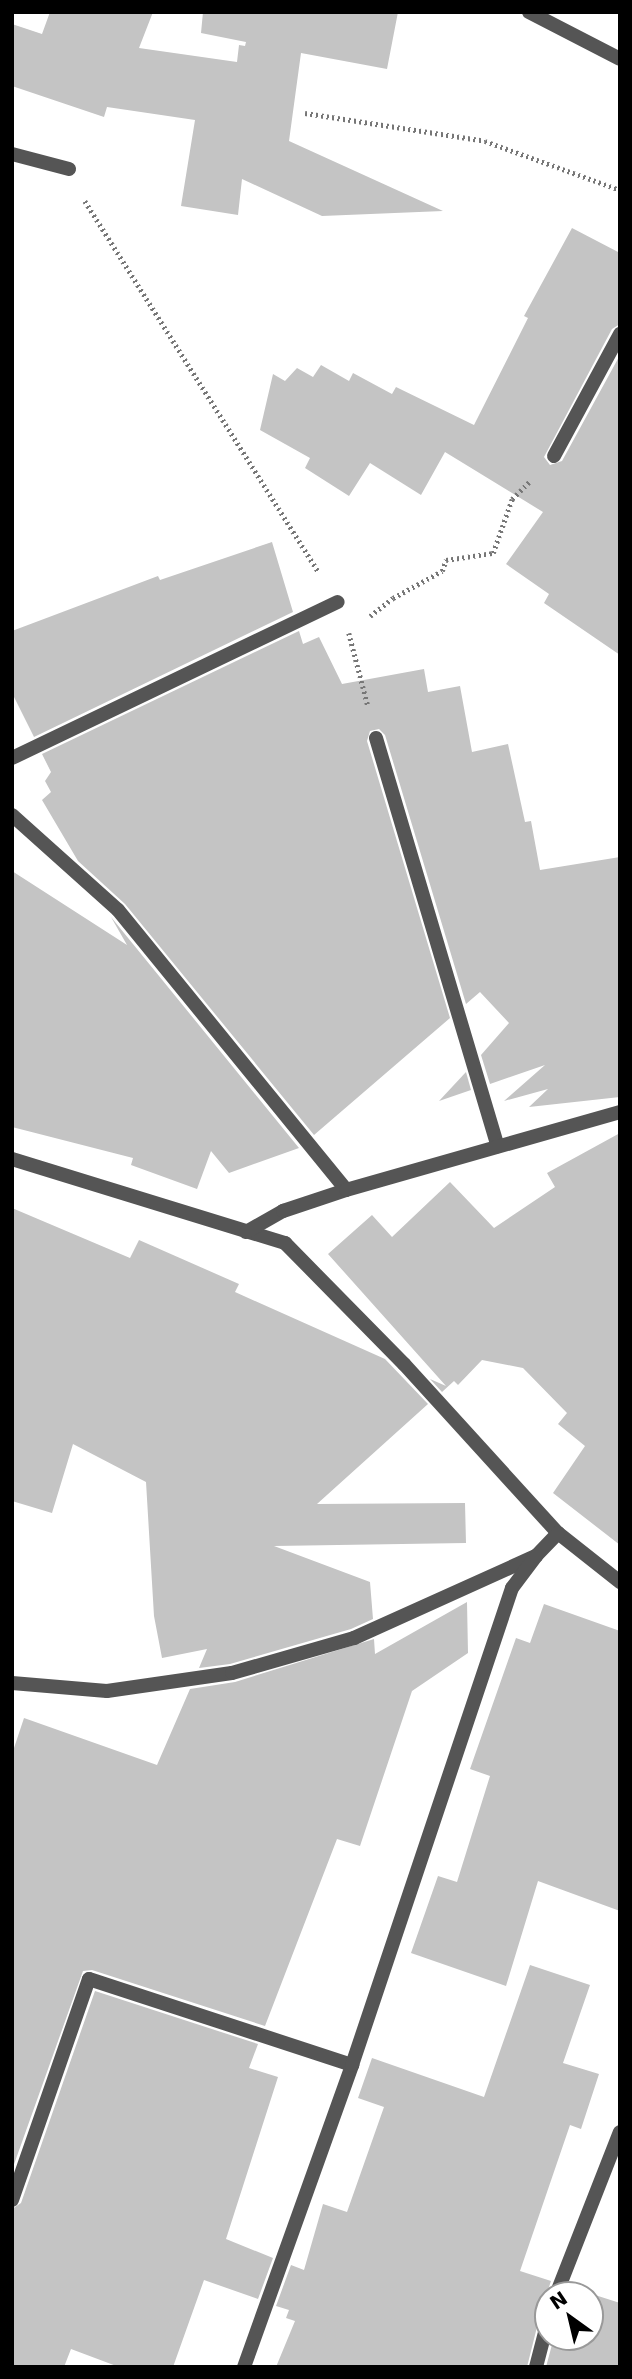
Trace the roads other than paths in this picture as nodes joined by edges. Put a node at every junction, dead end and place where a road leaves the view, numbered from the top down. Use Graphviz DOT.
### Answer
graph roads {
  1 [pos="528,12"];
  2 [pos="620,59"];
  3 [pos="12,154"];
  4 [pos="69,169"];
  5 [pos="620,334"];
  6 [pos="554,456"];
  7 [pos="337,602"];
  8 [pos="376,738"];
  9 [pos="12,758"];
  10 [pos="12,815"];
  11 [pos="620,1112"];
  12 [pos="498,1146"];
  13 [pos="12,1159"];
  14 [pos="346,1190"];
  15 [pos="246,1232"];
  16 [pos="558,1533"];
  17 [pos="536,1556"];
  18 [pos="620,1582"];
  19 [pos="12,1683"];
  20 [pos="352,2064"];
  21 [pos="620,2132"];
  22 [pos="12,2200"];
  23 [pos="561,2281"];
  24 [pos="244,2367"];
  1 -- 2 [label="street"];
  3 -- 4 [label="street"];
  5 -- 6 [label="street"];
  7 -- 9 [label="street"];
  8 -- 12 [label="street"];
  10 -- 14 [label="street"];
  11 -- 12 [label="street"];
  12 -- 14 [label="street"];
  13 -- 15 [label="street"];
  14 -- 15 [label="street"];
  15 -- 16 [label="street"];
  16 -- 17 [label="street"];
  16 -- 18 [label="street"];
  17 -- 19 [label="street"];
  17 -- 20 [label="street"];
  20 -- 22 [label="street"];
  20 -- 24 [label="street"];
  21 -- 23 [label="street"];
}
